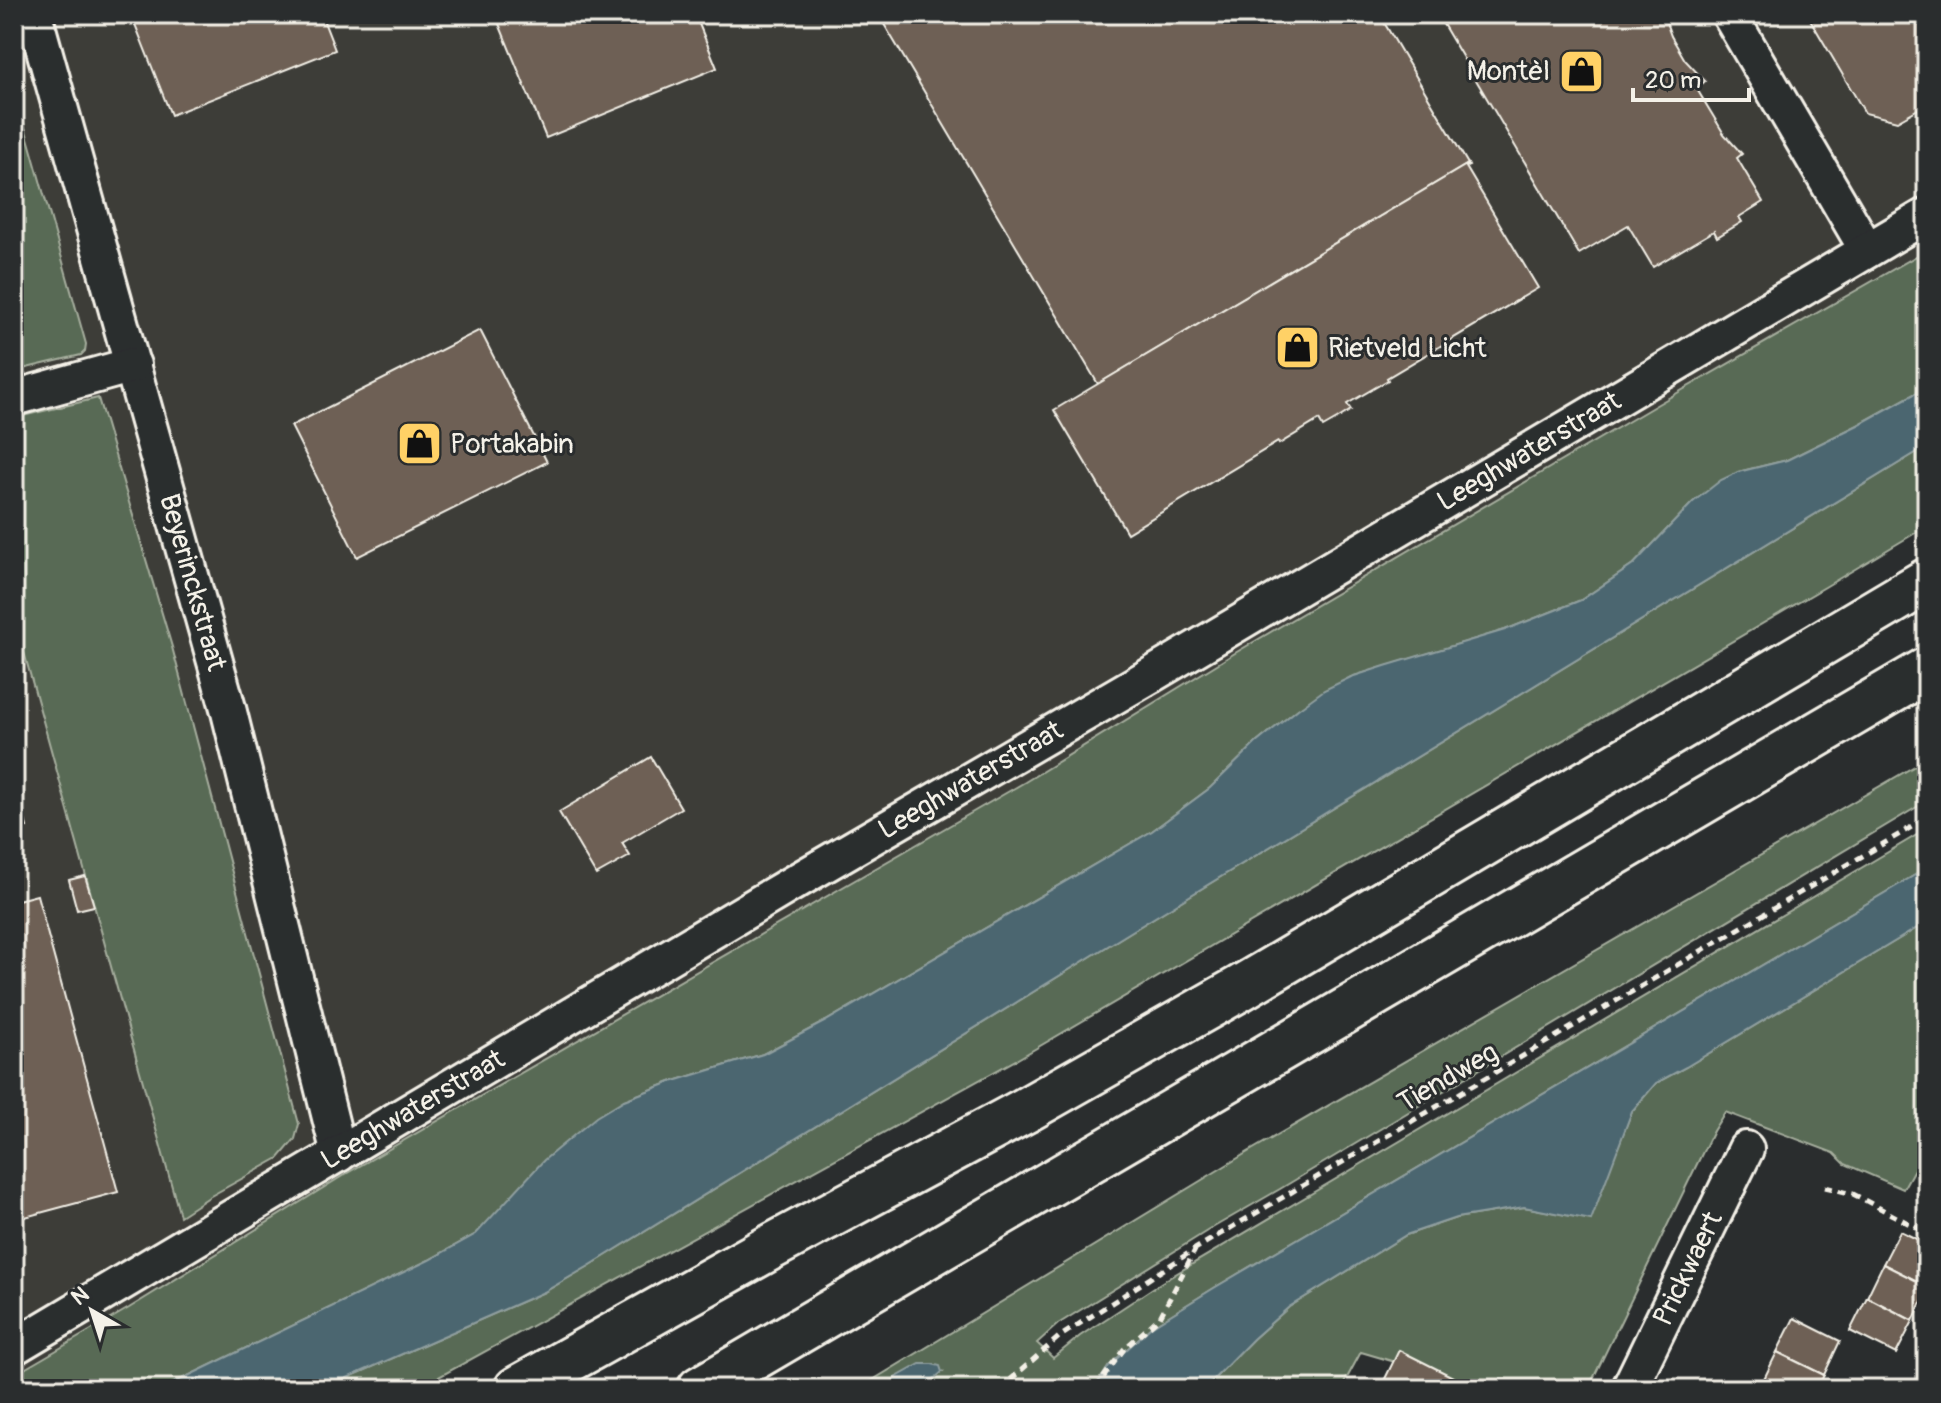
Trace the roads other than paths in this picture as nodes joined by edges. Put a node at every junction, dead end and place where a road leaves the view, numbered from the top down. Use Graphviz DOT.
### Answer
graph roads {
  1 [pos="34,14"];
  2 [pos="1729,14"];
  3 [pos="1927,215"];
  4 [pos="1867,250"];
  5 [pos="133,365"];
  6 [pos="14,398"];
  7 [pos="1927,581"];
  8 [pos="1927,670"];
  9 [pos="1746,1149"];
  10 [pos="339,1154"];
  11 [pos="14,1347"];
  12 [pos="517,1389"];
  13 [pos="700,1389"];
  14 [pos="1629,1389"];
  1 -- 5 [label="street, Beyerinckstraat"];
  2 -- 4 [label="street"];
  3 -- 4 [label="street, Leeghwaterstraat"];
  4 -- 10 [label="street, Leeghwaterstraat"];
  5 -- 6 [label="street"];
  5 -- 10 [label="street, Beyerinckstraat"];
  7 -- 12 [label="highway"];
  8 -- 13 [label="highway"];
  9 -- 14 [label="street, Prickwaert"];
  10 -- 11 [label="street, Leeghwaterstraat"];
}
